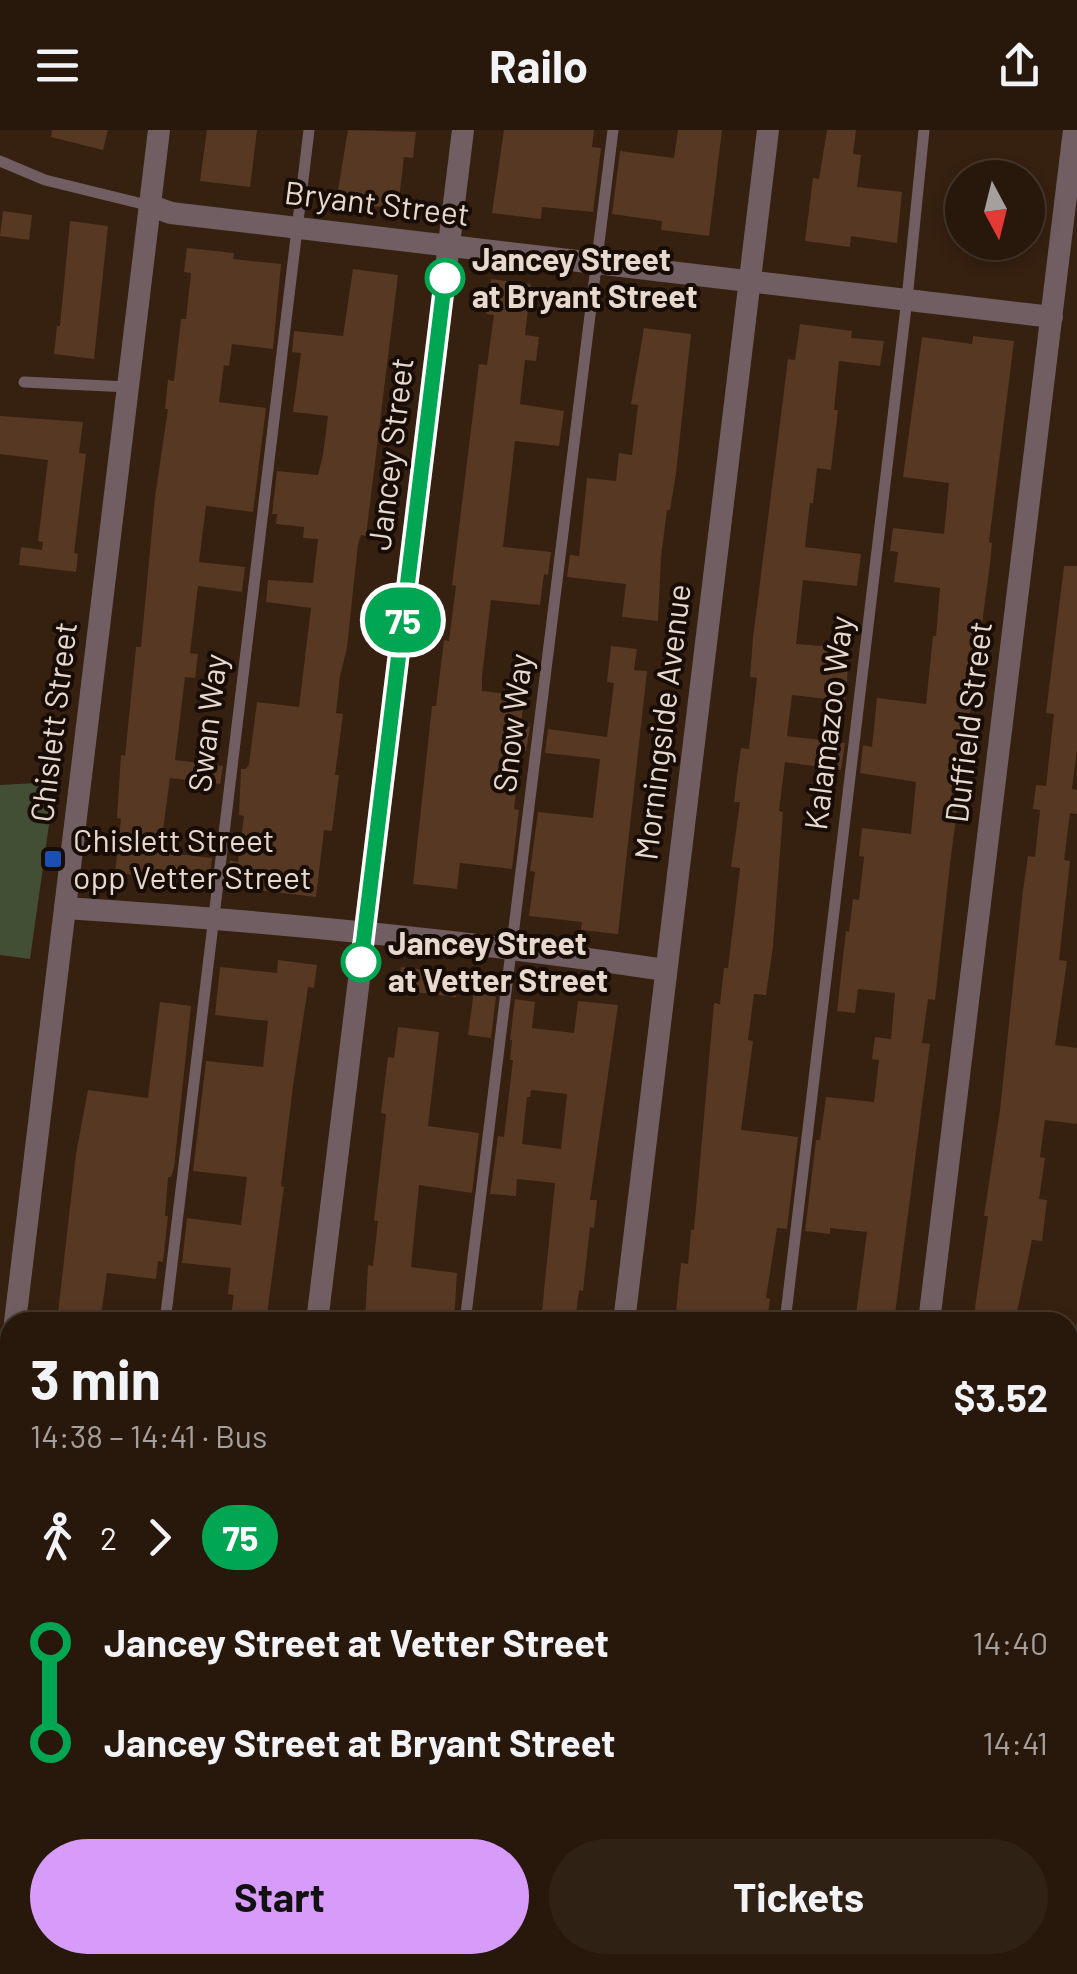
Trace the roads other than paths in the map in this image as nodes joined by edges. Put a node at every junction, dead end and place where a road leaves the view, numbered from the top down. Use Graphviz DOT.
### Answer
graph roads {
  1 [pos="159,130"];
  2 [pos="309,130"];
  3 [pos="463,130"];
  4 [pos="613,130"];
  5 [pos="768,130"];
  6 [pos="924,130"];
  7 [pos="1074,130"];
  8 [pos="0,162"];
  9 [pos="151,206"];
  10 [pos="297,226"];
  11 [pos="449,244"];
  12 [pos="598,263"];
  13 [pos="750,281"];
  14 [pos="907,299"];
  15 [pos="1052,317"];
  16 [pos="24,382"];
  17 [pos="128,387"];
  18 [pos="65,908"];
  19 [pos="212,917"];
  20 [pos="364,934"];
  21 [pos="513,948"];
  22 [pos="666,970"];
  23 [pos="16,1312"];
  24 [pos="167,1312"];
  25 [pos="318,1312"];
  26 [pos="466,1312"];
  27 [pos="625,1312"];
  28 [pos="786,1312"];
  29 [pos="929,1312"];
  1 -- 9 [label="street, Chislett Street"];
  2 -- 10 [label="lane, Swan Way"];
  3 -- 11 [label="street, Jancey Street"];
  4 -- 12 [label="lane, Snow Way"];
  5 -- 13 [label="street, Morningside Avenue"];
  6 -- 14 [label="lane, Kalamazoo Way"];
  7 -- 15 [label="street, Duffield Street"];
  8 -- 9 [label="lane, Bryant Street"];
  9 -- 10 [label="street, Bryant Street"];
  9 -- 17 [label="street, Chislett Street"];
  10 -- 11 [label="street, Bryant Street"];
  10 -- 19 [label="lane, Swan Way"];
  11 -- 12 [label="street, Bryant Street"];
  11 -- 20 [label="street, Jancey Street"];
  12 -- 13 [label="street, Bryant Street"];
  12 -- 21 [label="lane, Snow Way"];
  13 -- 14 [label="street, Bryant Street"];
  13 -- 22 [label="street, Morningside Avenue"];
  14 -- 15 [label="street, Bryant Street"];
  14 -- 28 [label="lane, Kalamazoo Way"];
  15 -- 29 [label="street, Duffield Street"];
  16 -- 17 [label="lane"];
  17 -- 18 [label="street, Chislett Street"];
  18 -- 19 [label="street"];
  18 -- 23 [label="street, Chislett Street"];
  19 -- 20 [label="street"];
  19 -- 24 [label="lane, Swan Way"];
  20 -- 21 [label="street"];
  20 -- 25 [label="street, Jancey Street"];
  21 -- 22 [label="street"];
  21 -- 26 [label="lane, Snow Way"];
  22 -- 27 [label="street, Morningside Avenue"];
}
